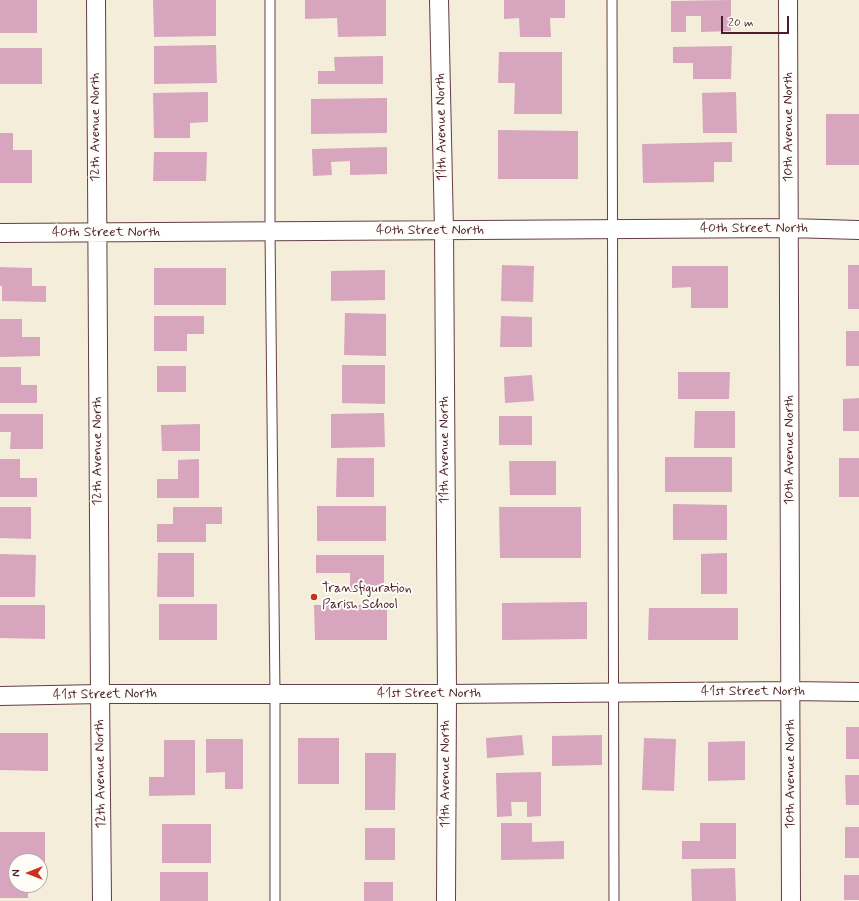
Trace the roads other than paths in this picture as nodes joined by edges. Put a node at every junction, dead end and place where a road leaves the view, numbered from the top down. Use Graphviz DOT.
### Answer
graph roads {
  1 [pos="96,0"];
  2 [pos="270,0"];
  3 [pos="439,0"];
  4 [pos="612,0"];
  5 [pos="788,0"];
  6 [pos="789,228"];
  7 [pos="444,230"];
  8 [pos="612,230"];
  9 [pos="859,230"];
  10 [pos="270,232"];
  11 [pos="0,233"];
  12 [pos="96,233"];
  13 [pos="791,691"];
  14 [pos="859,692"];
  15 [pos="614,693"];
  16 [pos="100,694"];
  17 [pos="275,694"];
  18 [pos="447,694"];
  19 [pos="0,696"];
  20 [pos="102,901"];
  21 [pos="275,901"];
  22 [pos="446,901"];
  23 [pos="614,901"];
  24 [pos="791,901"];
  1 -- 12 [label="street, 12th Avenue North"];
  2 -- 10 [label="lane"];
  3 -- 7 [label="street, 11th Avenue North"];
  4 -- 8 [label="lane"];
  5 -- 6 [label="street, 10th Avenue North"];
  6 -- 8 [label="street, 40th Street North"];
  6 -- 9 [label="street, 40th Street North"];
  6 -- 13 [label="street, 10th Avenue North"];
  7 -- 8 [label="street, 40th Street North"];
  7 -- 10 [label="street, 40th Street North"];
  7 -- 18 [label="street, 11th Avenue North"];
  8 -- 15 [label="lane"];
  10 -- 12 [label="street, 40th Street North"];
  10 -- 17 [label="lane"];
  11 -- 12 [label="street, 40th Street North"];
  12 -- 16 [label="street, 12th Avenue North"];
  13 -- 14 [label="street, 41st Street North"];
  13 -- 15 [label="street, 41st Street North"];
  13 -- 24 [label="street, 10th Avenue North"];
  15 -- 18 [label="street, 41st Street North"];
  15 -- 23 [label="lane"];
  16 -- 17 [label="street, 41st Street North"];
  16 -- 19 [label="street, 41st Street North"];
  16 -- 20 [label="street, 12th Avenue North"];
  17 -- 18 [label="street, 41st Street North"];
  17 -- 21 [label="lane"];
  18 -- 22 [label="street, 11th Avenue North"];
}
